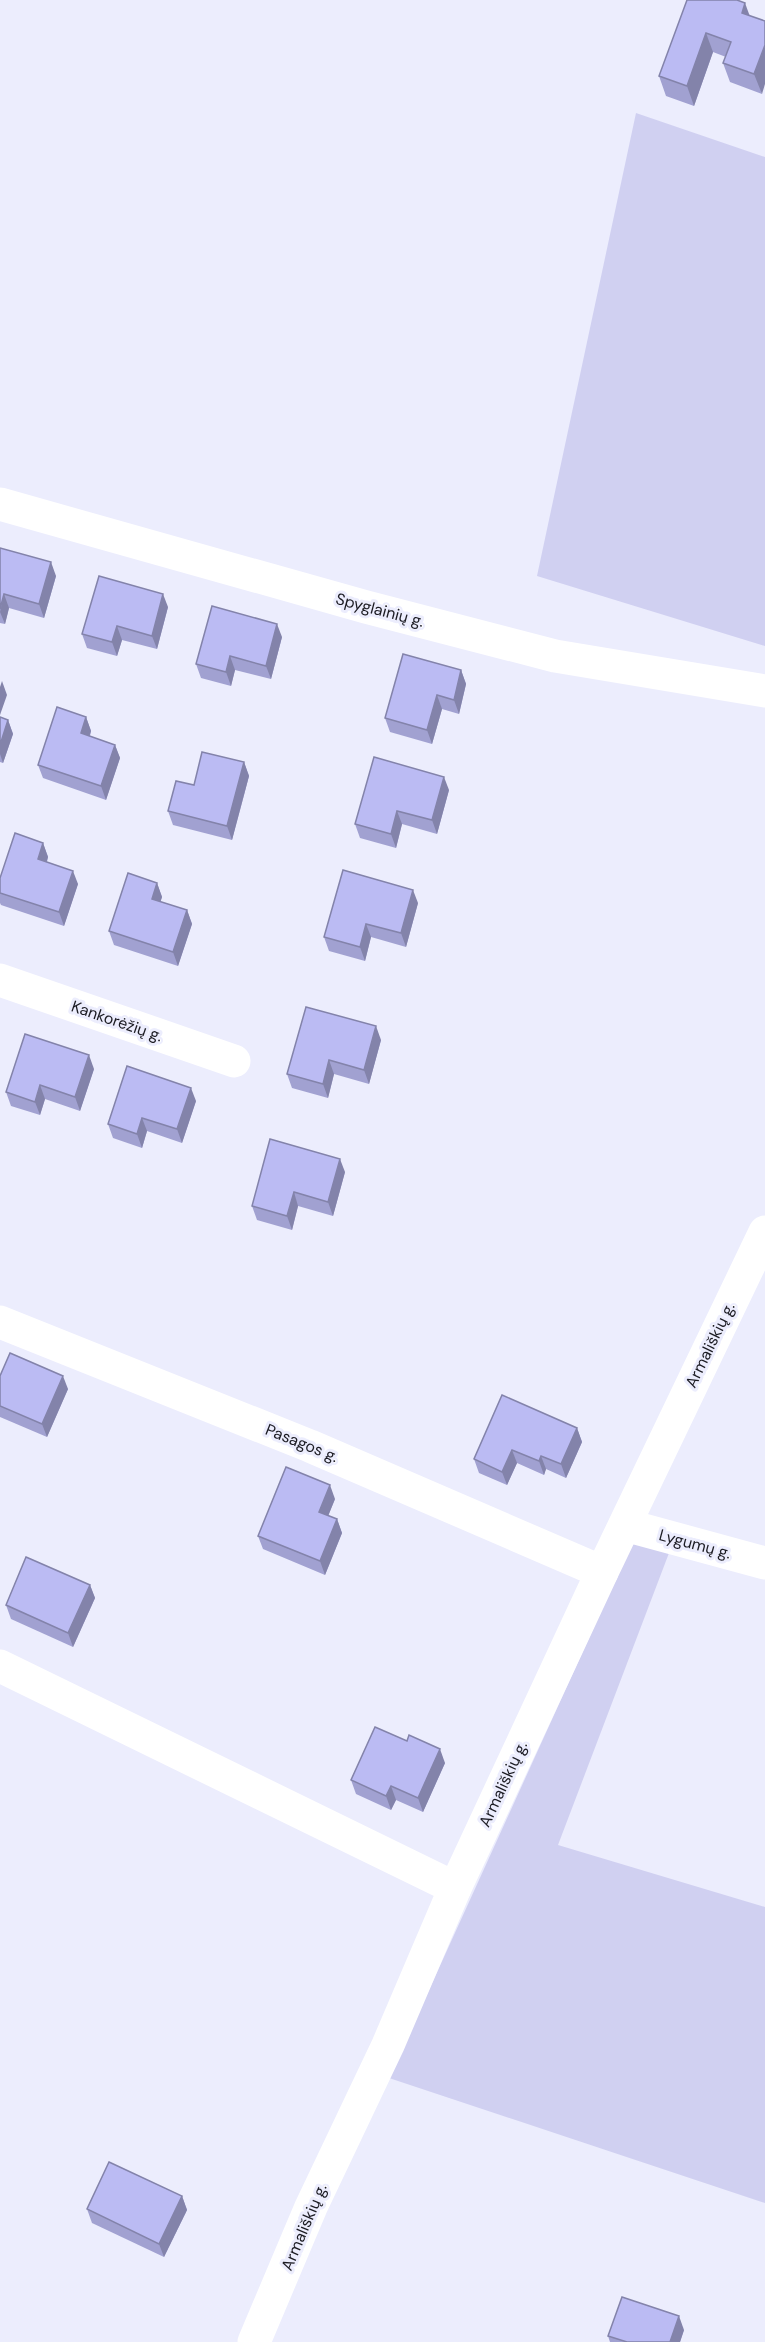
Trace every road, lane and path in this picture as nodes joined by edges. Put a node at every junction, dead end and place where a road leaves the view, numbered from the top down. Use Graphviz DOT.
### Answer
graph roads {
  1 [pos="0,504"];
  2 [pos="765,692"];
  3 [pos="0,980"];
  4 [pos="234,1061"];
  5 [pos="765,1232"];
  6 [pos="0,1322"];
  7 [pos="625,1525"];
  8 [pos="765,1563"];
  9 [pos="602,1572"];
  10 [pos="0,1666"];
  11 [pos="455,1888"];
  12 [pos="254,2342"];
  1 -- 2 [label="street, Spyglainių g."];
  3 -- 4 [label="street, Kankorėžių g."];
  5 -- 7 [label="street, Armališkių g."];
  6 -- 9 [label="street, Pasagos g."];
  7 -- 8 [label="street, Lygumų g."];
  7 -- 9 [label="street, Armališkių g."];
  9 -- 11 [label="street, Armališkių g."];
  10 -- 11 [label="street"];
  11 -- 12 [label="street, Armališkių g."];
}
